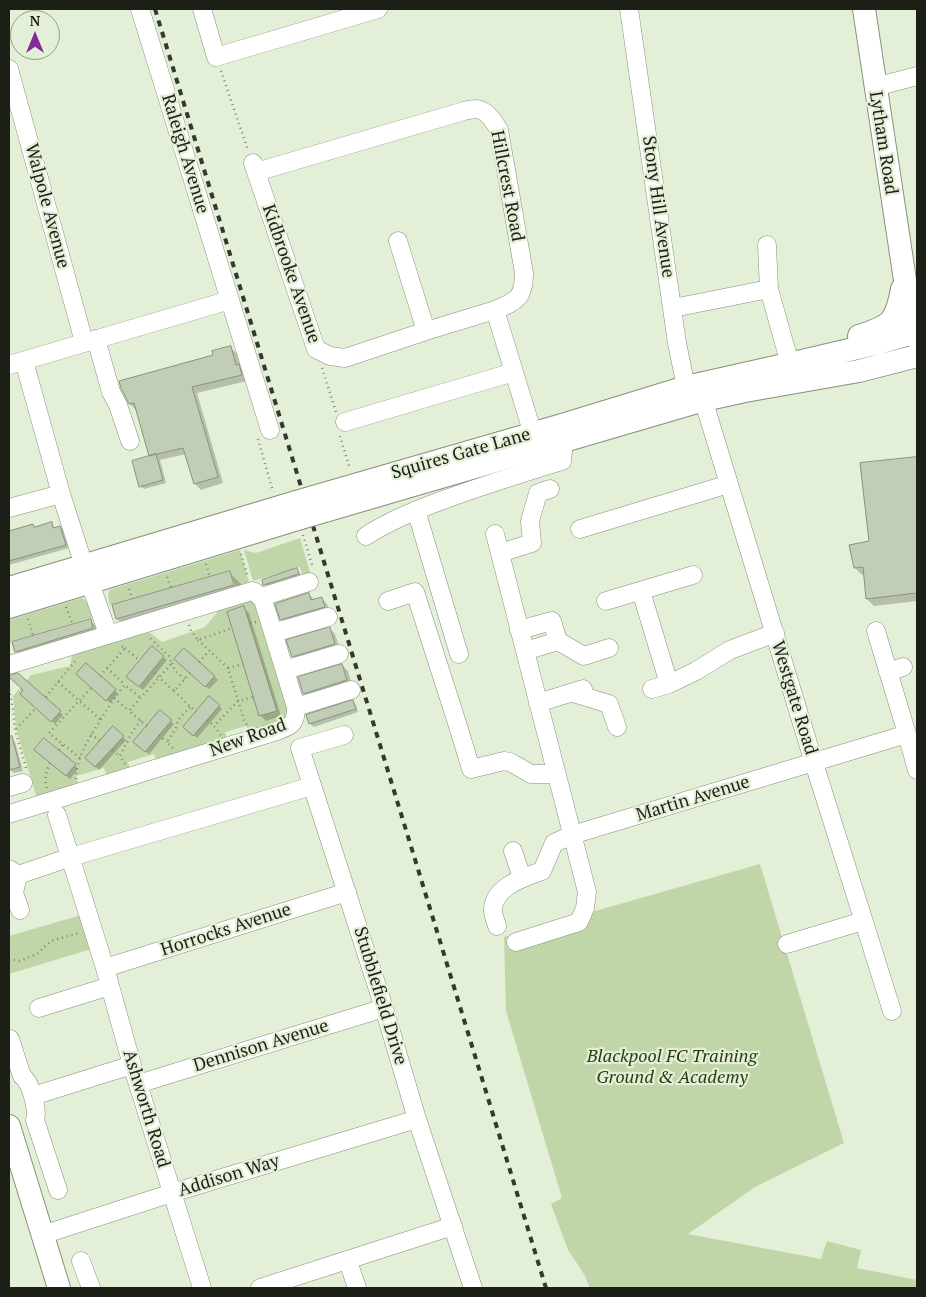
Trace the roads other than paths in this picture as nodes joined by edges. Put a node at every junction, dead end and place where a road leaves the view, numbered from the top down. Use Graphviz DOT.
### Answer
graph roads {
  1 [pos="140,9"];
  2 [pos="202,9"];
  3 [pos="378,9"];
  4 [pos="629,9"];
  5 [pos="864,9"];
  6 [pos="333,15"];
  7 [pos="9,69"];
  8 [pos="917,76"];
  9 [pos="875,87"];
  10 [pos="254,168"];
  11 [pos="398,241"];
  12 [pos="767,245"];
  13 [pos="904,277"];
  14 [pos="769,289"];
  15 [pos="230,300"];
  16 [pos="917,300"];
  17 [pos="673,308"];
  18 [pos="495,310"];
  19 [pos="426,331"];
  20 [pos="916,335"];
  21 [pos="90,341"];
  22 [pos="917,356"];
  23 [pos="17,363"];
  24 [pos="796,363"];
  25 [pos="514,372"];
  26 [pos="695,394"];
  27 [pos="345,422"];
  28 [pos="270,430"];
  29 [pos="562,434"];
  30 [pos="130,441"];
  31 [pos="535,442"];
  32 [pos="729,484"];
  33 [pos="550,489"];
  34 [pos="61,494"];
  35 [pos="9,508"];
  36 [pos="416,510"];
  37 [pos="580,529"];
  38 [pos="495,534"];
  39 [pos="366,536"];
  40 [pos="500,552"];
  41 [pos="87,574"];
  42 [pos="693,575"];
  43 [pos="310,582"];
  44 [pos="9,588"];
  45 [pos="641,590"];
  46 [pos="261,597"];
  47 [pos="388,601"];
  48 [pos="606,601"];
  49 [pos="9,608"];
  50 [pos="328,617"];
  51 [pos="519,630"];
  52 [pos="876,631"];
  53 [pos="112,633"];
  54 [pos="273,633"];
  55 [pos="775,633"];
  56 [pos="558,641"];
  57 [pos="608,648"];
  58 [pos="525,651"];
  59 [pos="339,654"];
  60 [pos="458,654"];
  61 [pos="9,665"];
  62 [pos="285,670"];
  63 [pos="669,684"];
  64 [pos="652,689"];
  65 [pos="351,690"];
  66 [pos="538,703"];
  67 [pos="296,707"];
  68 [pos="617,727"];
  69 [pos="907,734"];
  70 [pos="344,735"];
  71 [pos="814,763"];
  72 [pos="917,770"];
  73 [pos="556,774"];
  74 [pos="312,786"];
  75 [pos="54,808"];
  76 [pos="9,814"];
  77 [pos="572,835"];
  78 [pos="513,851"];
  79 [pos="71,857"];
  80 [pos="14,872"];
  81 [pos="522,878"];
  82 [pos="347,892"];
  83 [pos="20,910"];
  84 [pos="864,921"];
  85 [pos="498,926"];
  86 [pos="516,942"];
  87 [pos="787,944"];
  88 [pos="105,968"];
  89 [pos="110,986"];
  90 [pos="39,1008"];
  91 [pos="384,1008"];
  92 [pos="892,1011"];
  93 [pos="10,1039"];
  94 [pos="132,1065"];
  95 [pos="138,1084"];
  96 [pos="33,1096"];
  97 [pos="417,1118"];
  98 [pos="9,1126"];
  99 [pos="58,1190"];
  100 [pos="172,1193"];
  101 [pos="452,1226"];
  102 [pos="42,1235"];
  103 [pos="81,1261"];
  104 [pos="348,1261"];
  105 [pos="59,1288"];
  106 [pos="90,1288"];
  107 [pos="202,1288"];
  108 [pos="260,1288"];
  109 [pos="357,1288"];
  110 [pos="473,1288"];
  1 -- 15 [label="street, Raleigh Avenue"];
  2 -- 6 [label="street"];
  3 -- 6 [label="street"];
  4 -- 17 [label="street, Stony Hill Avenue"];
  5 -- 9 [label="main road, Lytham Road"];
  7 -- 21 [label="street, Walpole Avenue"];
  8 -- 9 [label="street"];
  9 -- 13 [label="main road, Lytham Road"];
  10 -- 18 [label="street, Hillcrest Road"];
  10 -- 19 [label="street, Kidbrooke Avenue"];
  11 -- 19 [label="street"];
  12 -- 14 [label="street"];
  13 -- 16 [label="main road, Lytham Road"];
  13 -- 20 [label="main road, Lytham Road"];
  13 -- 24 [label="main road"];
  14 -- 17 [label="street"];
  14 -- 24 [label="street"];
  15 -- 21 [label="street"];
  15 -- 28 [label="street, Raleigh Avenue"];
  17 -- 26 [label="street, Stony Hill Avenue"];
  18 -- 19 [label="street, Kidbrooke Avenue"];
  18 -- 25 [label="street"];
  20 -- 24 [label="main road, Squires Gate Lane"];
  21 -- 23 [label="street"];
  21 -- 30 [label="street, Walpole Avenue"];
  22 -- 26 [label="main road, Squires Gate Lane"];
  23 -- 34 [label="street"];
  24 -- 26 [label="main road, Squires Gate Lane"];
  25 -- 27 [label="street"];
  25 -- 31 [label="street"];
  26 -- 29 [label="main road, Squires Gate Lane"];
  26 -- 32 [label="street, Westgate Road"];
  29 -- 31 [label="main road, Squires Gate Lane"];
  29 -- 36 [label="street"];
  31 -- 41 [label="main road, Squires Gate Lane, bridge"];
  32 -- 37 [label="street"];
  32 -- 55 [label="street, Westgate Road"];
  33 -- 40 [label="street"];
  34 -- 35 [label="street"];
  34 -- 41 [label="street"];
  36 -- 39 [label="street"];
  36 -- 60 [label="street"];
  38 -- 40 [label="street"];
  40 -- 51 [label="street"];
  41 -- 44 [label="main road, Squires Gate Lane"];
  41 -- 49 [label="main road, Squires Gate Lane"];
  41 -- 53 [label="street"];
  42 -- 45 [label="street"];
  43 -- 46 [label="street"];
  45 -- 48 [label="street"];
  45 -- 63 [label="street"];
  46 -- 53 [label="street"];
  46 -- 54 [label="street, New Road"];
  47 -- 73 [label="street"];
  50 -- 54 [label="street"];
  51 -- 56 [label="street"];
  51 -- 58 [label="street"];
  52 -- 69 [label="street"];
  53 -- 61 [label="street"];
  54 -- 62 [label="street, New Road"];
  55 -- 63 [label="street"];
  55 -- 71 [label="street, Westgate Road"];
  56 -- 57 [label="street"];
  56 -- 58 [label="street"];
  58 -- 66 [label="street"];
  59 -- 62 [label="street"];
  62 -- 67 [label="street, New Road"];
  63 -- 64 [label="street"];
  65 -- 67 [label="street"];
  66 -- 68 [label="street"];
  66 -- 73 [label="street"];
  67 -- 75 [label="street, New Road"];
  69 -- 71 [label="street, Martin Avenue"];
  69 -- 72 [label="street"];
  70 -- 74 [label="street, Stubblefield Drive"];
  71 -- 77 [label="street, Martin Avenue"];
  71 -- 84 [label="street, Westgate Road"];
  73 -- 77 [label="street"];
  74 -- 79 [label="street"];
  74 -- 82 [label="street, Stubblefield Drive"];
  75 -- 76 [label="street, New Road"];
  75 -- 79 [label="street, Ashworth Road"];
  77 -- 81 [label="street, Martin Avenue"];
  77 -- 86 [label="street"];
  78 -- 81 [label="street"];
  79 -- 80 [label="street"];
  79 -- 88 [label="street, Ashworth Road"];
  80 -- 83 [label="street"];
  81 -- 85 [label="street, Martin Avenue"];
  82 -- 88 [label="street, Horrocks Avenue"];
  82 -- 91 [label="street, Stubblefield Drive"];
  84 -- 87 [label="street"];
  84 -- 92 [label="street, Westgate Road"];
  88 -- 89 [label="street, Ashworth Road"];
  89 -- 90 [label="street"];
  89 -- 94 [label="street, Ashworth Road"];
  91 -- 95 [label="street, Dennison Avenue"];
  91 -- 97 [label="street, Stubblefield Drive"];
  93 -- 96 [label="street"];
  94 -- 95 [label="street, Ashworth Road"];
  94 -- 96 [label="street"];
  95 -- 100 [label="street, Ashworth Road"];
  96 -- 99 [label="street"];
  97 -- 100 [label="street, Addison Way"];
  97 -- 101 [label="street, Stubblefield Drive"];
  98 -- 102 [label="main road"];
  100 -- 102 [label="street, Addison Way"];
  100 -- 107 [label="street, Ashworth Road"];
  101 -- 104 [label="street"];
  101 -- 110 [label="street, Stubblefield Drive"];
  102 -- 105 [label="main road"];
  103 -- 106 [label="street"];
  104 -- 108 [label="street"];
  104 -- 109 [label="street"];
}
